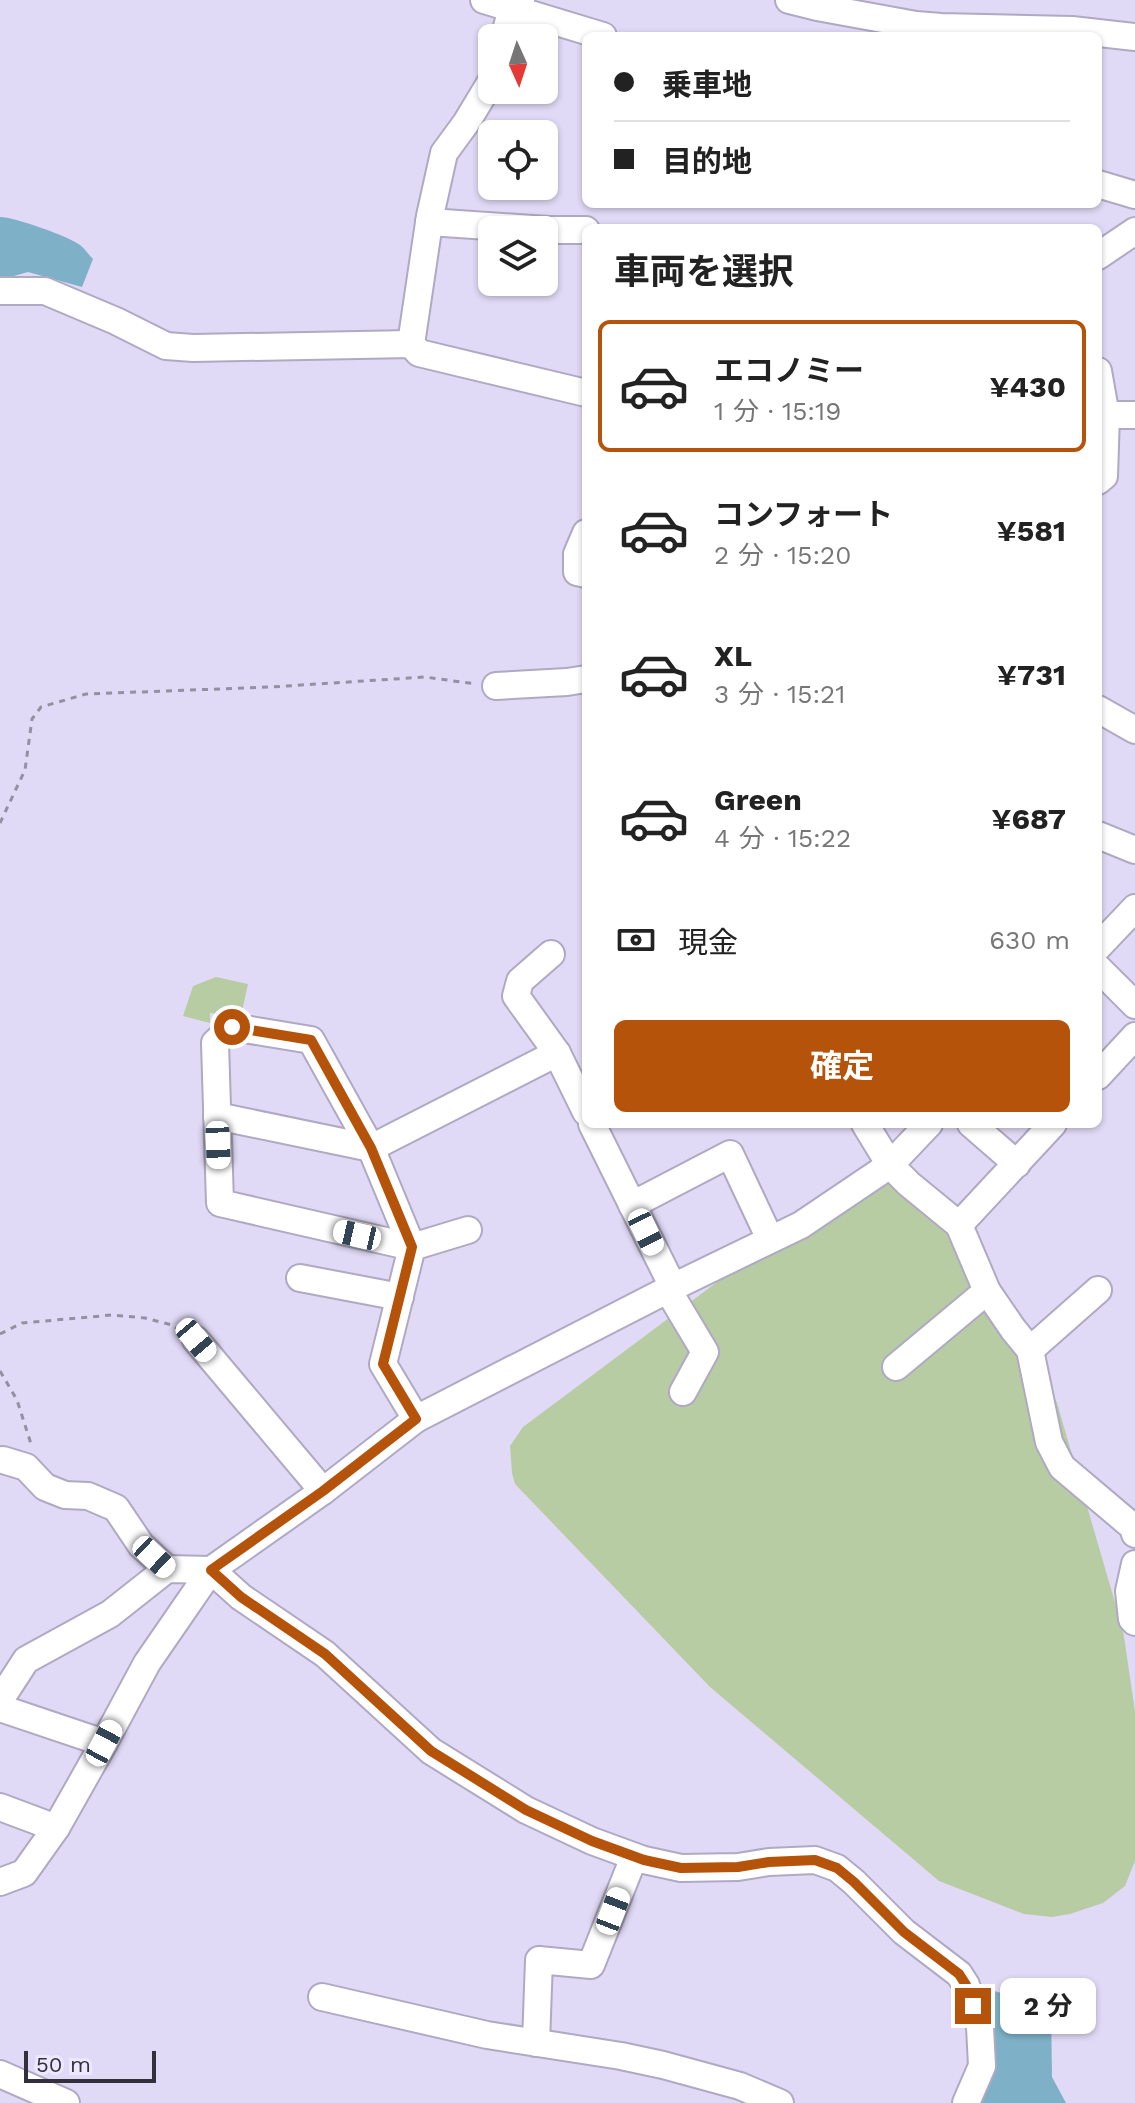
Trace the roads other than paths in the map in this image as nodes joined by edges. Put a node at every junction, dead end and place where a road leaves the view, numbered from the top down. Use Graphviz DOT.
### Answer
graph roads {
  1 [pos="484,0"];
  2 [pos="789,0"];
  3 [pos="516,4"];
  4 [pos="509,24"];
  5 [pos="592,32"];
  6 [pos="1090,32"];
  7 [pos="1102,33"];
  8 [pos="1135,37"];
  9 [pos="478,103"];
  10 [pos="1102,185"];
  11 [pos="1135,195"];
  12 [pos="429,222"];
  13 [pos="582,230"];
  14 [pos="1135,231"];
  15 [pos="1102,253"];
  16 [pos="0,291"];
  17 [pos="411,344"];
  18 [pos="582,392"];
  19 [pos="1135,415"];
  20 [pos="1102,416"];
  21 [pos="1102,478"];
  22 [pos="582,542"];
  23 [pos="582,573"];
  24 [pos="582,680"];
  25 [pos="496,686"];
  26 [pos="1102,711"];
  27 [pos="1135,730"];
  28 [pos="1102,837"];
  29 [pos="1135,850"];
  30 [pos="1135,908"];
  31 [pos="1102,943"];
  32 [pos="551,954"];
  33 [pos="1102,972"];
  34 [pos="1135,1005"];
  35 [pos="1135,1036"];
  36 [pos="557,1053"];
  37 [pos="1102,1072"];
  38 [pos="582,1104"];
  39 [pos="217,1116"];
  40 [pos="594,1128"];
  41 [pos="867,1128"];
  42 [pos="925,1128"];
  43 [pos="976,1128"];
  44 [pos="1049,1128"];
  45 [pos="371,1148"];
  46 [pos="1017,1164"];
  47 [pos="890,1165"];
  48 [pos="632,1205"];
  49 [pos="959,1225"];
  50 [pos="468,1230"];
  51 [pos="770,1239"];
  52 [pos="412,1247"];
  53 [pos="300,1278"];
  54 [pos="671,1289"];
  55 [pos="1098,1290"];
  56 [pos="987,1291"];
  57 [pos="400,1297"];
  58 [pos="196,1340"];
  59 [pos="1030,1350"];
  60 [pos="896,1367"];
  61 [pos="683,1392"];
  62 [pos="416,1419"];
  63 [pos="14,1463"];
  64 [pos="323,1491"];
  65 [pos="1134,1529"];
  66 [pos="1135,1564"];
  67 [pos="167,1569"];
  68 [pos="211,1570"];
  69 [pos="1135,1622"];
  70 [pos="0,1700"];
  71 [pos="0,1708"];
  72 [pos="104,1743"];
  73 [pos="0,1807"];
  74 [pos="56,1828"];
  75 [pos="634,1857"];
  76 [pos="0,1882"];
  77 [pos="322,1997"];
  78 [pos="536,2043"];
  79 [pos="0,2074"];
  80 [pos="66,2103"];
  81 [pos="780,2103"];
  82 [pos="966,2103"];
  1 -- 3 [label="street"];
  2 -- 6 [label="street"];
  3 -- 4 [label="street"];
  3 -- 5 [label="street"];
  7 -- 8 [label="street"];
  9 -- 12 [label="street"];
  10 -- 11 [label="street"];
  12 -- 13 [label="street"];
  12 -- 17 [label="street"];
  14 -- 15 [label="street"];
  16 -- 17 [label="street"];
  17 -- 18 [label="street"];
  19 -- 20 [label="street"];
  20 -- 21 [label="street"];
  22 -- 23 [label="street"];
  24 -- 25 [label="street"];
  26 -- 27 [label="street"];
  28 -- 29 [label="street"];
  30 -- 31 [label="street"];
  32 -- 36 [label="street"];
  33 -- 34 [label="street"];
  35 -- 37 [label="street"];
  36 -- 38 [label="street"];
  36 -- 45 [label="street"];
  39 -- 45 [label="street"];
  39 -- 45 [label="street"];
  39 -- 52 [label="street"];
  40 -- 48 [label="street"];
  41 -- 47 [label="street"];
  42 -- 47 [label="street"];
  43 -- 46 [label="street"];
  44 -- 46 [label="street"];
  45 -- 52 [label="street"];
  46 -- 49 [label="street"];
  47 -- 49 [label="street"];
  47 -- 51 [label="street"];
  48 -- 51 [label="street"];
  48 -- 54 [label="street"];
  49 -- 56 [label="street"];
  50 -- 52 [label="street"];
  51 -- 54 [label="street"];
  52 -- 57 [label="street"];
  53 -- 57 [label="street"];
  54 -- 61 [label="street"];
  54 -- 62 [label="street"];
  55 -- 59 [label="street"];
  56 -- 59 [label="street"];
  56 -- 60 [label="street"];
  57 -- 62 [label="street"];
  58 -- 64 [label="street"];
  59 -- 65 [label="street"];
  62 -- 64 [label="street"];
  63 -- 67 [label="street"];
  64 -- 68 [label="street"];
  66 -- 69 [label="street"];
  67 -- 68 [label="street"];
  67 -- 70 [label="street"];
  68 -- 72 [label="street"];
  68 -- 75 [label="street"];
  71 -- 72 [label="street"];
  72 -- 74 [label="street"];
  73 -- 74 [label="street"];
  74 -- 76 [label="street"];
  75 -- 78 [label="street"];
  75 -- 82 [label="street"];
  77 -- 78 [label="street"];
  78 -- 81 [label="street"];
  79 -- 80 [label="street"];
}
